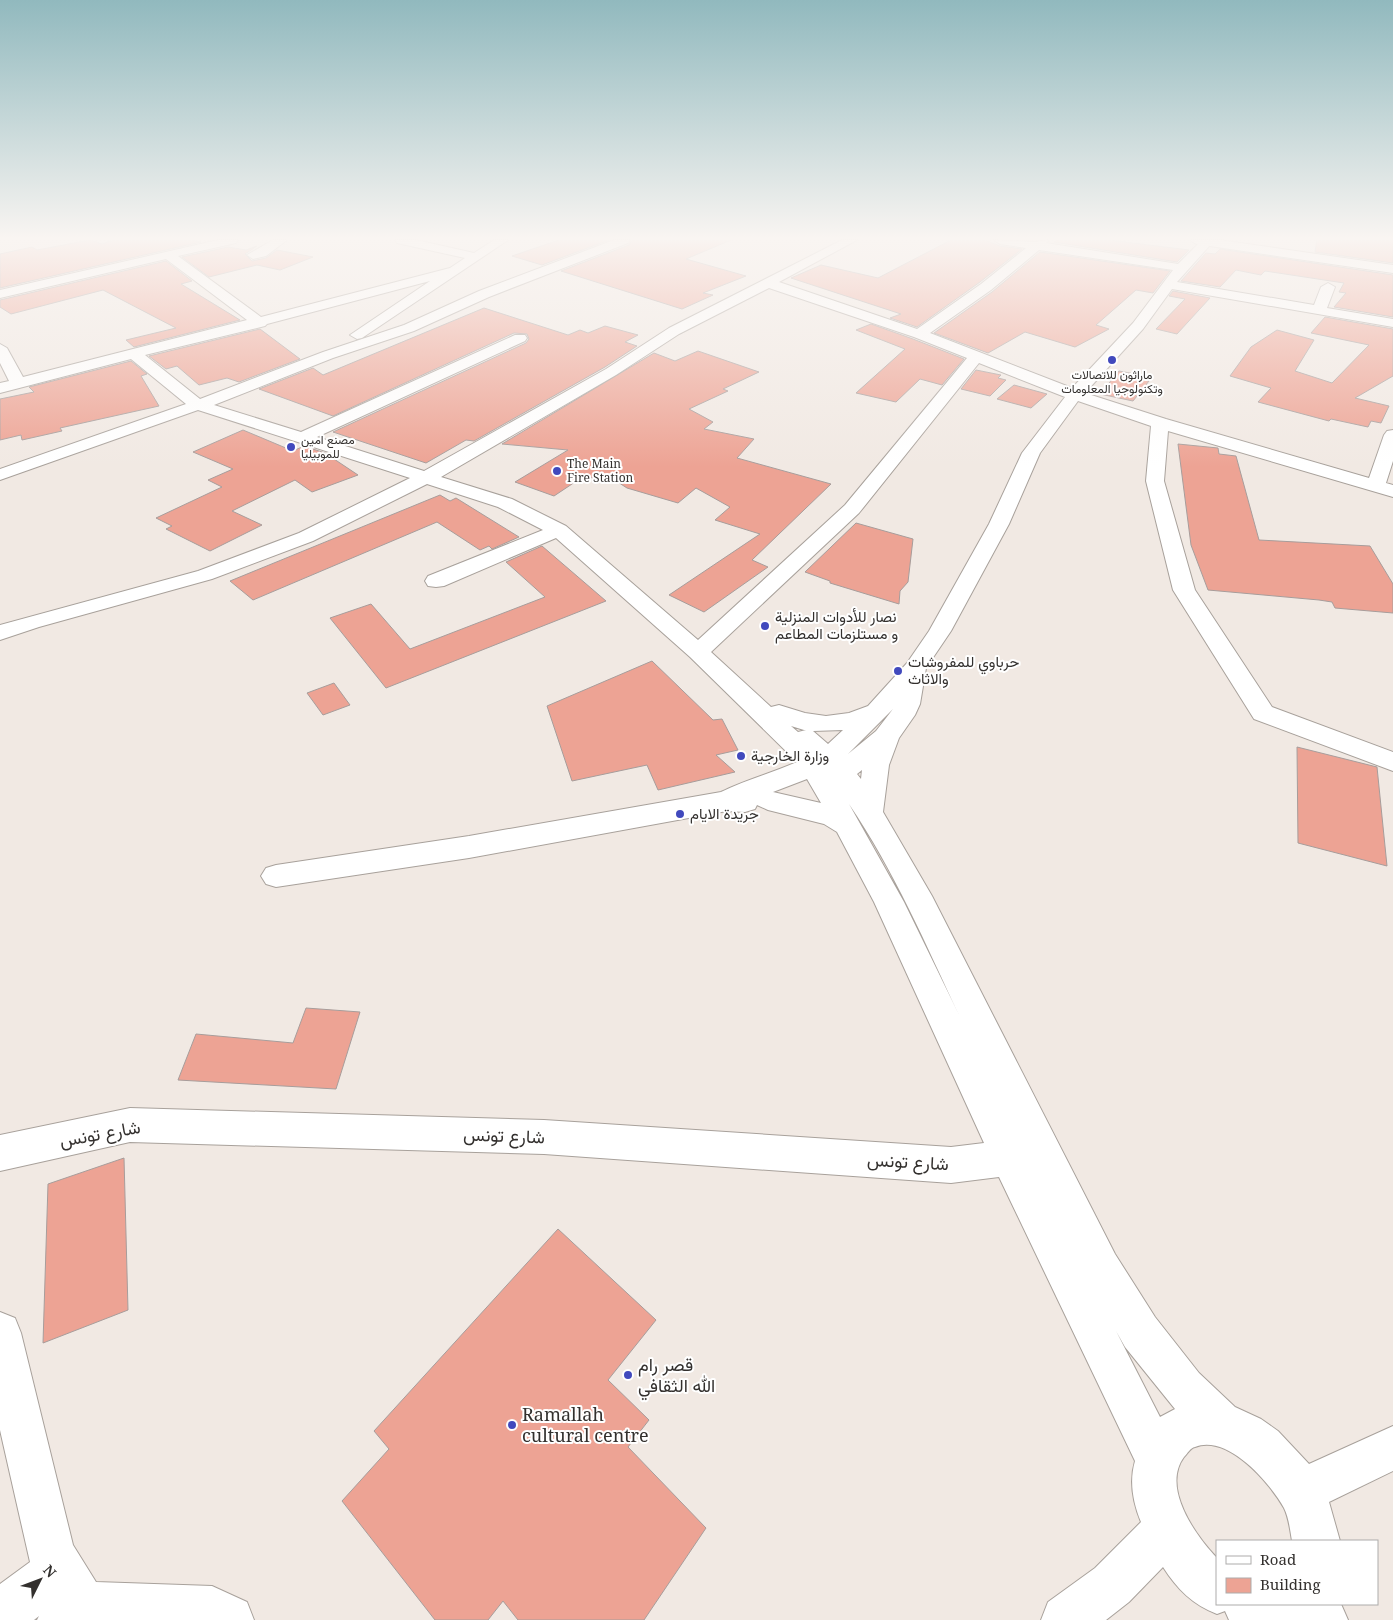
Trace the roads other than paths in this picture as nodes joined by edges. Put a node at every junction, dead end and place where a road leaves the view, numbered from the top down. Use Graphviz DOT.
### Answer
graph roads {
  1 [pos="250,316"];
  2 [pos="288,316"];
  3 [pos="386,316"];
  4 [pos="436,316"];
  5 [pos="704,316"];
  6 [pos="865,316"];
  7 [pos="946,316"];
  8 [pos="1146,316"];
  9 [pos="1351,316"];
  10 [pos="260,323"];
  11 [pos="1393,323"];
  12 [pos="920,334"];
  13 [pos="520,338"];
  14 [pos="0,348"];
  15 [pos="134,354"];
  16 [pos="328,354"];
  17 [pos="976,357"];
  18 [pos="18,383"];
  19 [pos="0,388"];
  20 [pos="1075,394"];
  21 [pos="198,405"];
  22 [pos="1160,423"];
  23 [pos="1393,435"];
  24 [pos="302,438"];
  25 [pos="0,476"];
  26 [pos="427,477"];
  27 [pos="1384,489"];
  28 [pos="559,530"];
  29 [pos="436,581"];
  30 [pos="0,633"];
  31 [pos="698,652"];
  32 [pos="883,722"];
  33 [pos="782,724"];
  34 [pos="1393,762"];
  35 [pos="826,770"];
  36 [pos="764,793"];
  37 [pos="858,819"];
  38 [pos="276,876"];
  39 [pos="0,1153"];
  40 [pos="1009,1158"];
  41 [pos="0,1333"];
  42 [pos="1221,1425"];
  43 [pos="1393,1448"];
  44 [pos="1158,1460"];
  45 [pos="1300,1491"];
  46 [pos="1166,1530"];
  47 [pos="1316,1540"];
  48 [pos="1216,1589"];
  49 [pos="68,1599"];
  50 [pos="1252,1605"];
  51 [pos="1275,1605"];
  52 [pos="1314,1605"];
  53 [pos="0,1614"];
  54 [pos="229,1620"];
  55 [pos="1066,1620"];
  56 [pos="1323,1620"];
  1 -- 10 [label="street"];
  2 -- 10 [label="street"];
  3 -- 16 [label="street"];
  4 -- 16 [label="street"];
  5 -- 26 [label="street"];
  6 -- 12 [label="street"];
  7 -- 12 [label="street"];
  8 -- 20 [label="street"];
  9 -- 11 [label="street"];
  10 -- 15 [label="street"];
  12 -- 17 [label="street"];
  13 -- 24 [label="street"];
  14 -- 18 [label="street"];
  15 -- 18 [label="street"];
  15 -- 21 [label="street"];
  16 -- 21 [label="street"];
  17 -- 20 [label="street"];
  17 -- 31 [label="street"];
  18 -- 19 [label="street"];
  20 -- 22 [label="street"];
  20 -- 32 [label="street"];
  21 -- 24 [label="street"];
  21 -- 25 [label="street"];
  22 -- 27 [label="street"];
  22 -- 34 [label="street"];
  23 -- 27 [label="street"];
  24 -- 26 [label="street"];
  26 -- 28 [label="street"];
  26 -- 30 [label="street"];
  28 -- 29 [label="street"];
  28 -- 31 [label="street"];
  31 -- 33 [label="street"];
  32 -- 33 [label="street"];
  32 -- 35 [label="street"];
  32 -- 37 [label="street"];
  33 -- 35 [label="street"];
  33 -- 36 [label="street"];
  35 -- 36 [label="street"];
  35 -- 37 [label="street"];
  36 -- 37 [label="street"];
  36 -- 38 [label="street"];
  37 -- 40 [label="street"];
  37 -- 42 [label="street"];
  39 -- 40 [label="street, شارع تونس"];
  40 -- 44 [label="street"];
  41 -- 49 [label="street"];
  42 -- 44 [label="street"];
  42 -- 45 [label="street"];
  43 -- 45 [label="street"];
  44 -- 46 [label="street"];
  45 -- 47 [label="street"];
  46 -- 48 [label="street"];
  46 -- 55 [label="street"];
  49 -- 53 [label="street"];
  49 -- 54 [label="street"];
  50 -- 51 [label="street"];
  52 -- 56 [label="street"];
}
